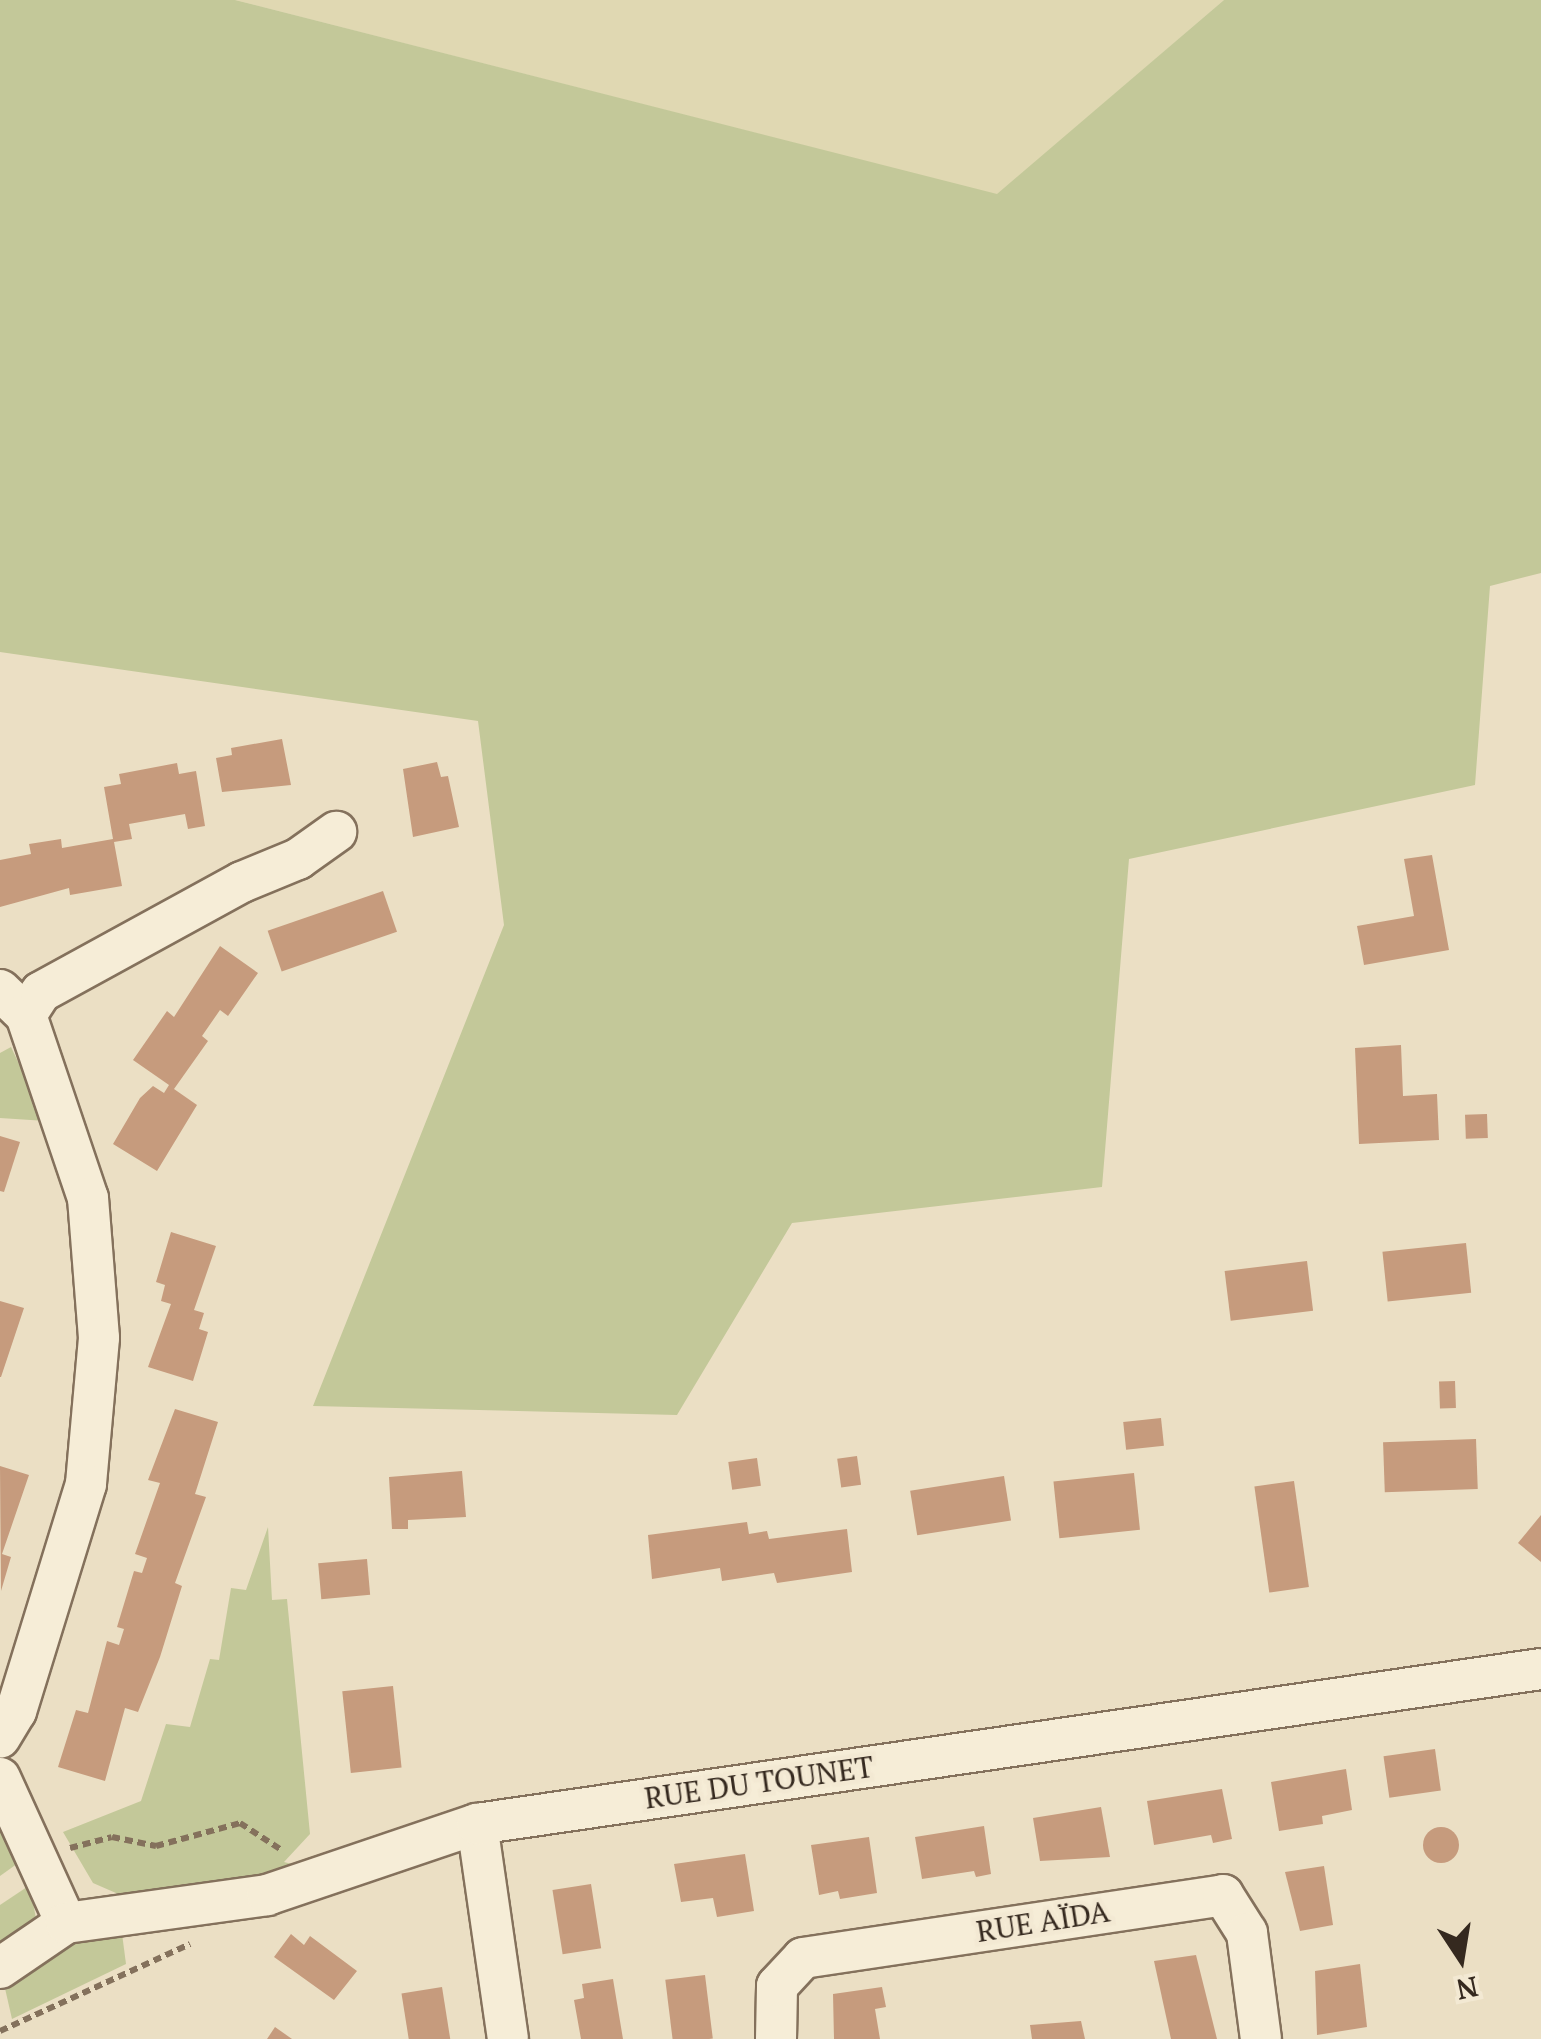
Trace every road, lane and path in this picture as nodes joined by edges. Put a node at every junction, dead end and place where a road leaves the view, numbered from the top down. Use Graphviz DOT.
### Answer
graph roads {
  1 [pos="336,832"];
  2 [pos="13,1002"];
  3 [pos="1541,1668"];
  4 [pos="0,1738"];
  5 [pos="0,1778"];
  6 [pos="477,1824"];
  7 [pos="298,1849"];
  8 [pos="39,1858"];
  9 [pos="66,1923"];
  10 [pos="200,1940"];
  11 [pos="0,1968"];
  12 [pos="0,2031"];
  13 [pos="508,2039"];
  14 [pos="776,2039"];
  15 [pos="1261,2039"];
  1 -- 2 [label="street"];
  2 -- 4 [label="street"];
  3 -- 6 [label="street, RUE DU TOUNET"];
  5 -- 8 [label="street"];
  6 -- 9 [label="street, RUE DU TOUNET"];
  6 -- 13 [label="street"];
  7 -- 8 [label="path"];
  8 -- 9 [label="street"];
  9 -- 11 [label="street, RUE DU TOUNET"];
  10 -- 12 [label="path"];
  14 -- 15 [label="street, RUE AÏDA"];
}
